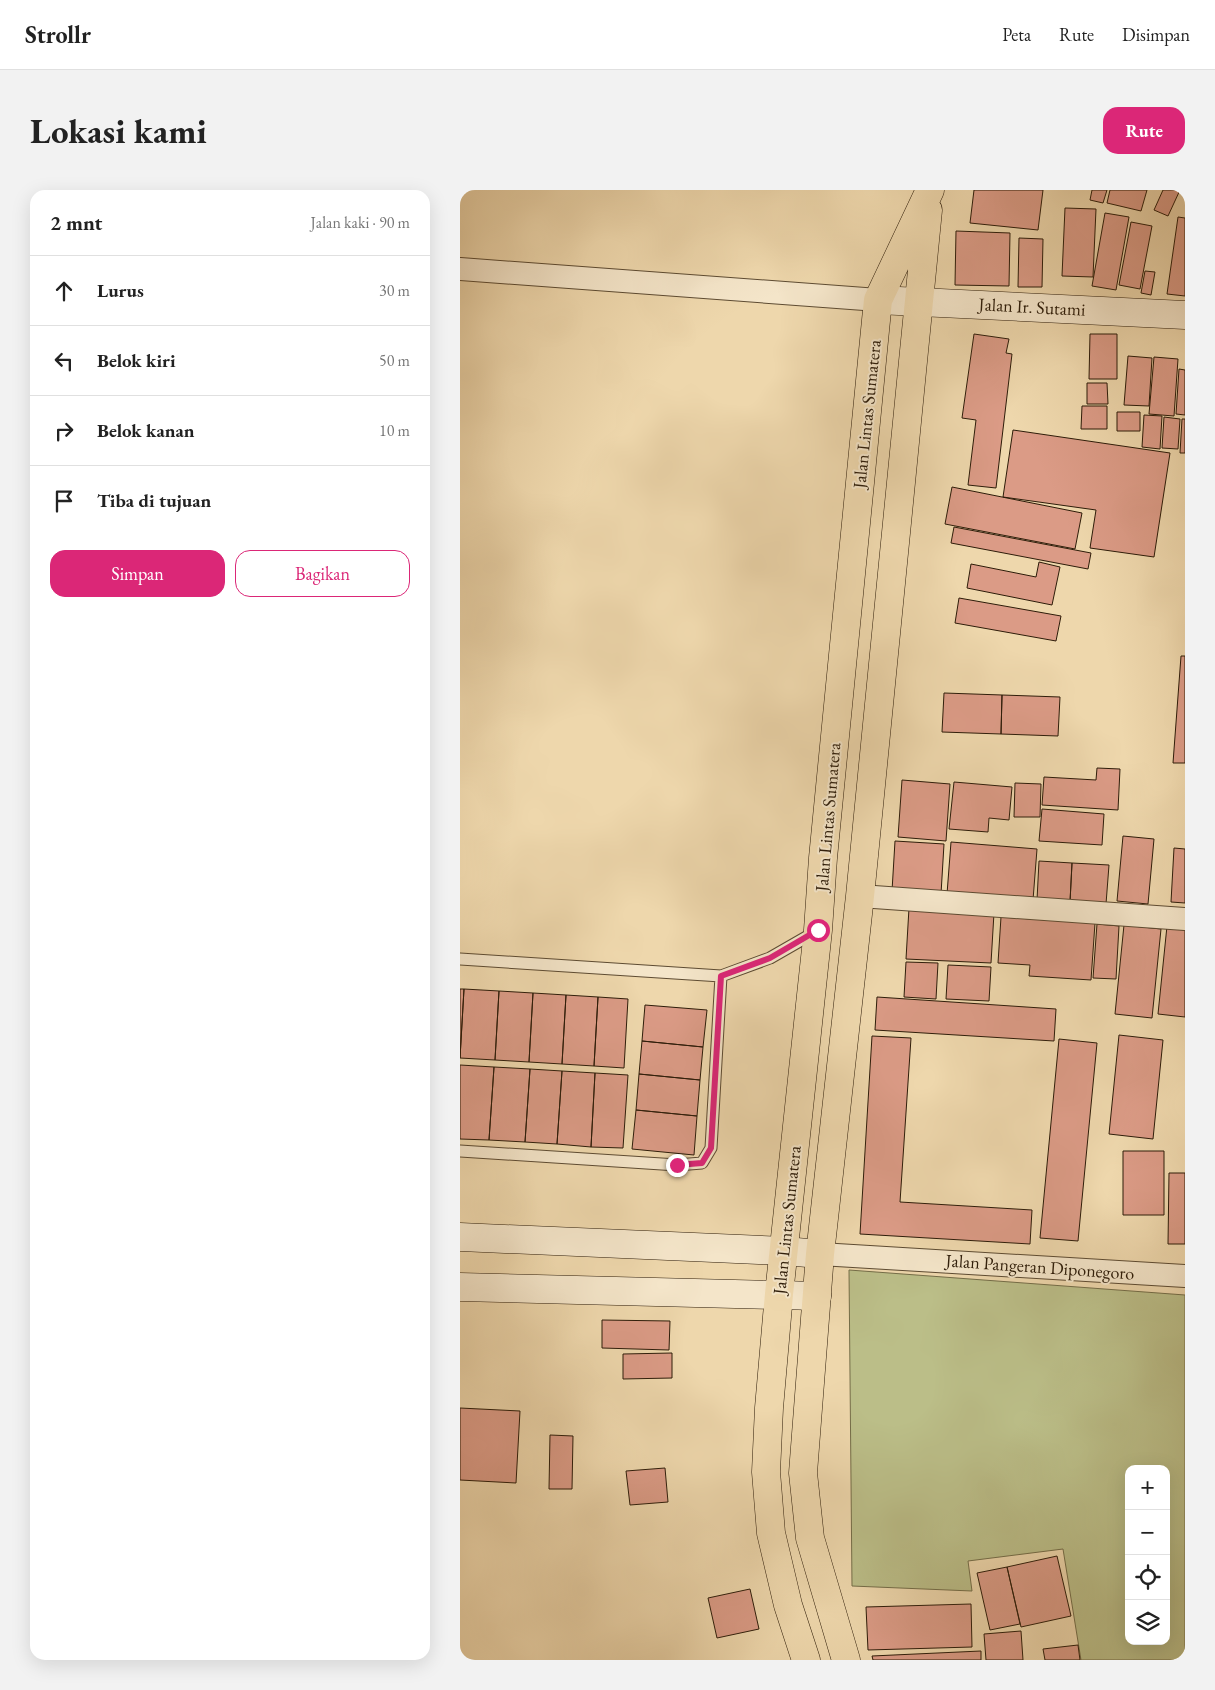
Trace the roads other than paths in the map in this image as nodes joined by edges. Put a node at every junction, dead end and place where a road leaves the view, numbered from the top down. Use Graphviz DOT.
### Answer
graph roads {
  1 [pos="930,190"];
  2 [pos="460,269"];
  3 [pos="878,300"];
  4 [pos="920,302"];
  5 [pos="1185,315"];
  6 [pos="860,896"];
  7 [pos="1185,919"];
  8 [pos="818,930"];
  9 [pos="460,958"];
  10 [pos="721,976"];
  11 [pos="460,1151"];
  12 [pos="460,1237"];
  13 [pos="784,1251"];
  14 [pos="820,1254"];
  15 [pos="1185,1276"];
  16 [pos="460,1287"];
  17 [pos="779,1294"];
  18 [pos="817,1296"];
  19 [pos="806,1660"];
  20 [pos="846,1660"];
  1 -- 3 [label="highway, Jalan Lintas Sumatera"];
  1 -- 4 [label="highway"];
  2 -- 3 [label="street"];
  3 -- 4 [label="street, Jalan Ir. Sutami"];
  3 -- 8 [label="highway, Jalan Lintas Sumatera"];
  4 -- 5 [label="street, Jalan Ir. Sutami"];
  4 -- 6 [label="highway"];
  6 -- 7 [label="street"];
  6 -- 14 [label="highway"];
  8 -- 10 [label="lane"];
  8 -- 13 [label="highway, Jalan Lintas Sumatera"];
  9 -- 10 [label="lane"];
  10 -- 11 [label="lane"];
  12 -- 13 [label="street"];
  13 -- 14 [label="street"];
  13 -- 17 [label="highway, Jalan Lintas Sumatera"];
  14 -- 15 [label="street, Jalan Pangeran Diponegoro"];
  14 -- 18 [label="highway"];
  16 -- 17 [label="street"];
  17 -- 18 [label="street"];
  17 -- 19 [label="highway, Jalan Lintas Sumatera"];
  18 -- 20 [label="highway"];
}
